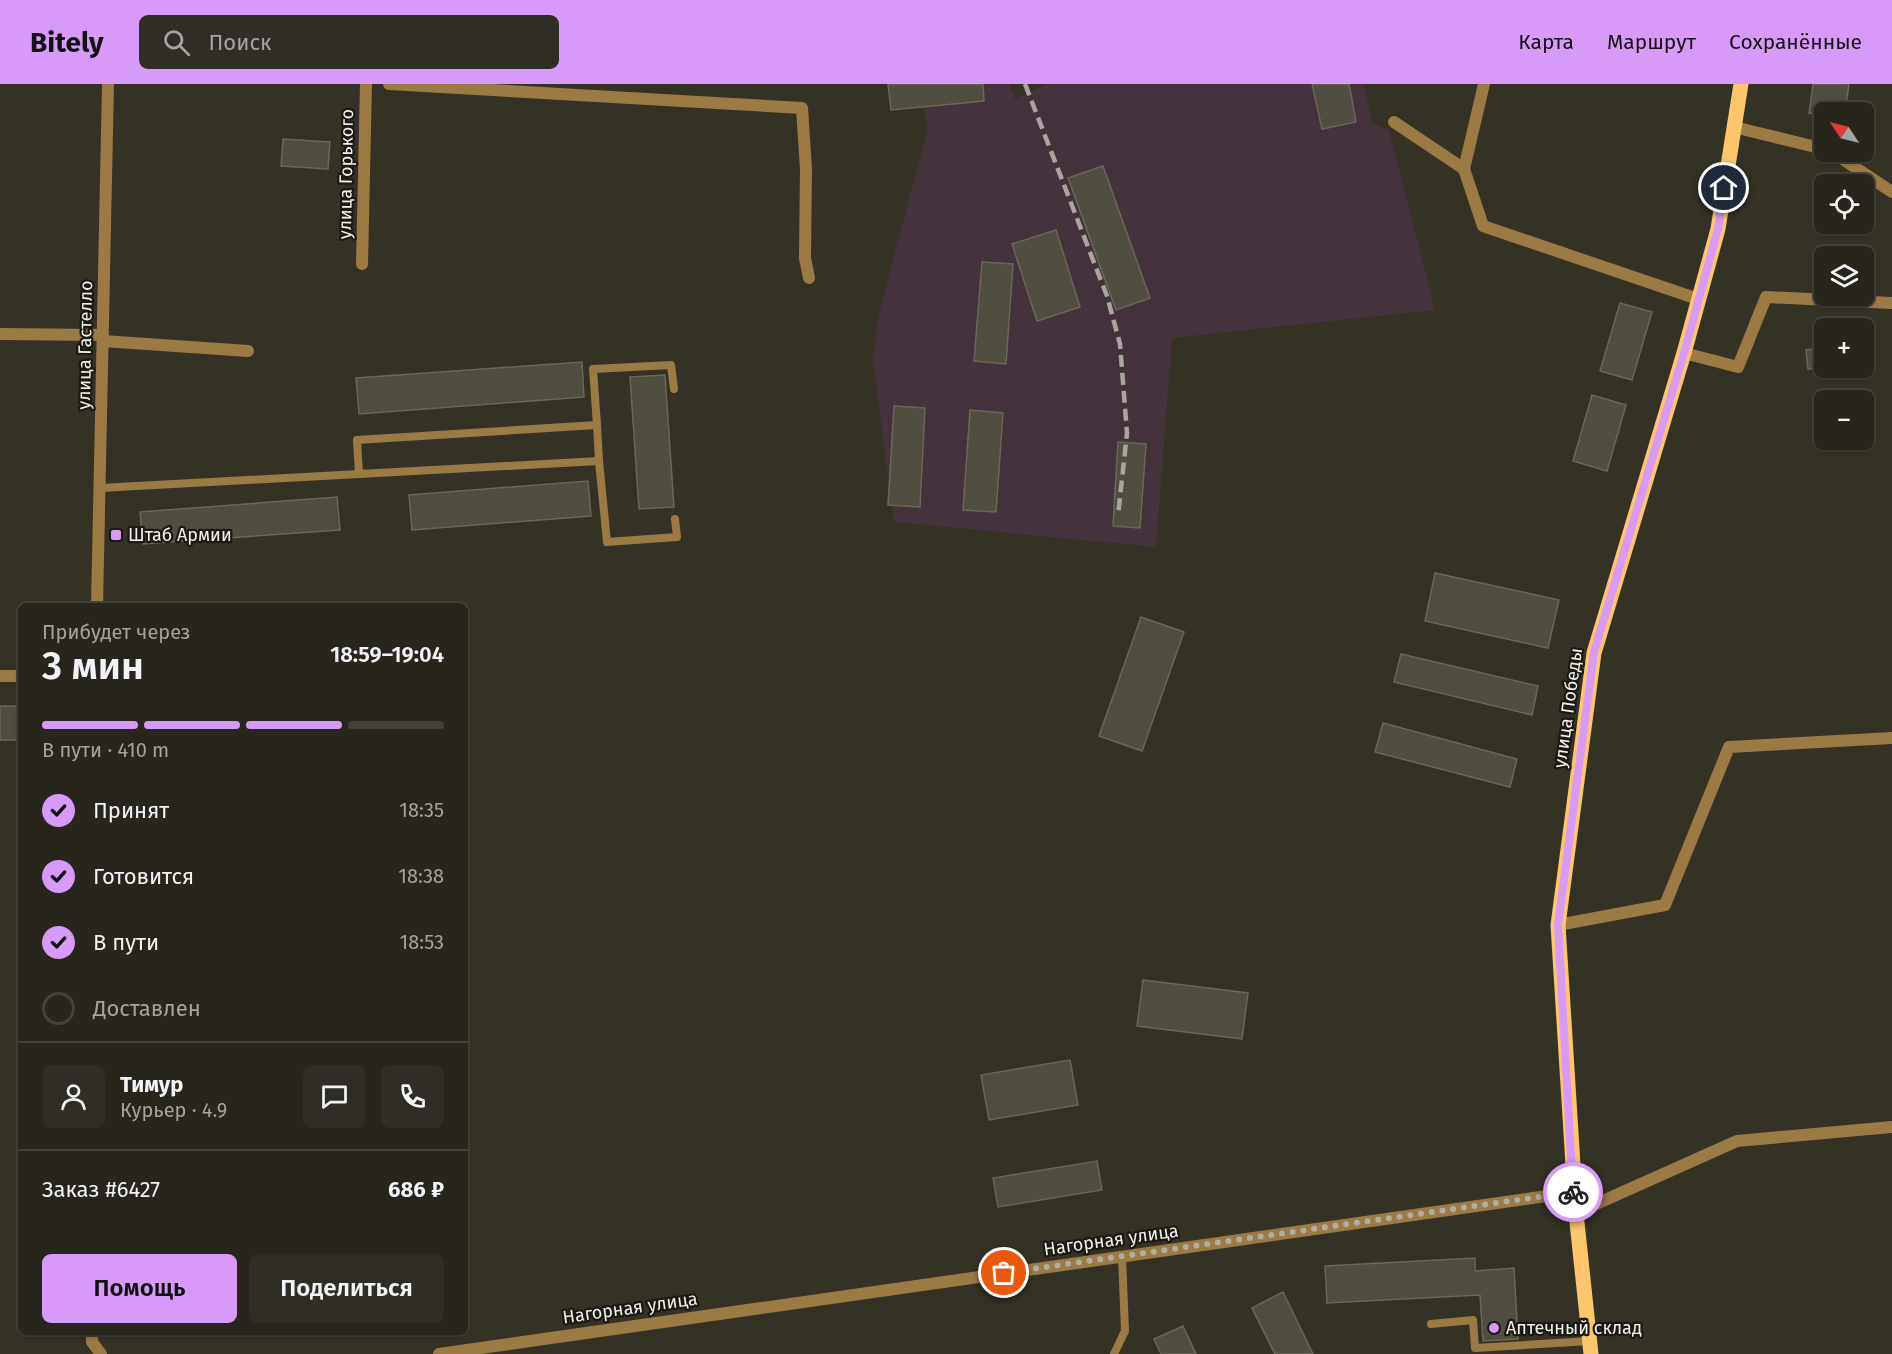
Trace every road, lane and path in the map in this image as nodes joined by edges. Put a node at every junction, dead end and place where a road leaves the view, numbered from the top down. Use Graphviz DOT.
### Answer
graph roads {
  1 [pos="108,84"];
  2 [pos="366,84"];
  3 [pos="389,84"];
  4 [pos="1484,84"];
  5 [pos="1741,84"];
  6 [pos="1394,122"];
  7 [pos="1734,127"];
  8 [pos="1814,147"];
  9 [pos="1847,162"];
  10 [pos="1464,170"];
  11 [pos="1892,192"];
  12 [pos="362,264"];
  13 [pos="809,278"];
  14 [pos="1698,299"];
  15 [pos="1892,303"];
  16 [pos="0,334"];
  17 [pos="103,338"];
  18 [pos="248,351"];
  19 [pos="1684,353"];
  20 [pos="674,389"];
  21 [pos="597,425"];
  22 [pos="599,461"];
  23 [pos="359,474"];
  24 [pos="100,488"];
  25 [pos="675,519"];
  26 [pos="97,603"];
  27 [pos="0,676"];
  28 [pos="18,676"];
  29 [pos="1892,738"];
  30 [pos="1558,925"];
  31 [pos="1892,1127"];
  32 [pos="1575,1192"];
  33 [pos="1576,1213"];
  34 [pos="1122,1256"];
  35 [pos="1431,1324"];
  36 [pos="92,1335"];
  37 [pos="1591,1348"];
  38 [pos="101,1354"];
  39 [pos="439,1354"];
  40 [pos="1114,1354"];
  1 -- 17 [label="street, улица Гастелло"];
  2 -- 12 [label="street, улица Горького"];
  3 -- 13 [label="street"];
  4 -- 10 [label="street"];
  5 -- 7 [label="main road, улица Победы"];
  6 -- 10 [label="street"];
  7 -- 8 [label="street"];
  7 -- 14 [label="main road, улица Победы"];
  9 -- 11 [label="street"];
  10 -- 14 [label="street"];
  14 -- 19 [label="main road, улица Победы"];
  15 -- 19 [label="street"];
  16 -- 17 [label="street"];
  17 -- 18 [label="street"];
  17 -- 24 [label="street, улица Гастелло"];
  19 -- 30 [label="main road, улица Победы"];
  20 -- 21 [label="lane"];
  21 -- 22 [label="lane"];
  21 -- 23 [label="lane"];
  22 -- 23 [label="lane"];
  22 -- 25 [label="lane"];
  23 -- 24 [label="lane"];
  24 -- 26 [label="street, улица Гастелло"];
  27 -- 28 [label="street"];
  29 -- 30 [label="street"];
  30 -- 32 [label="main road, улица Победы"];
  31 -- 33 [label="street"];
  32 -- 33 [label="main road, улица Победы"];
  32 -- 34 [label="street, Нагорная улица"];
  33 -- 37 [label="main road, улица Победы"];
  34 -- 39 [label="street, Нагорная улица"];
  34 -- 40 [label="lane"];
  35 -- 37 [label="lane"];
  36 -- 38 [label="street"];
}
